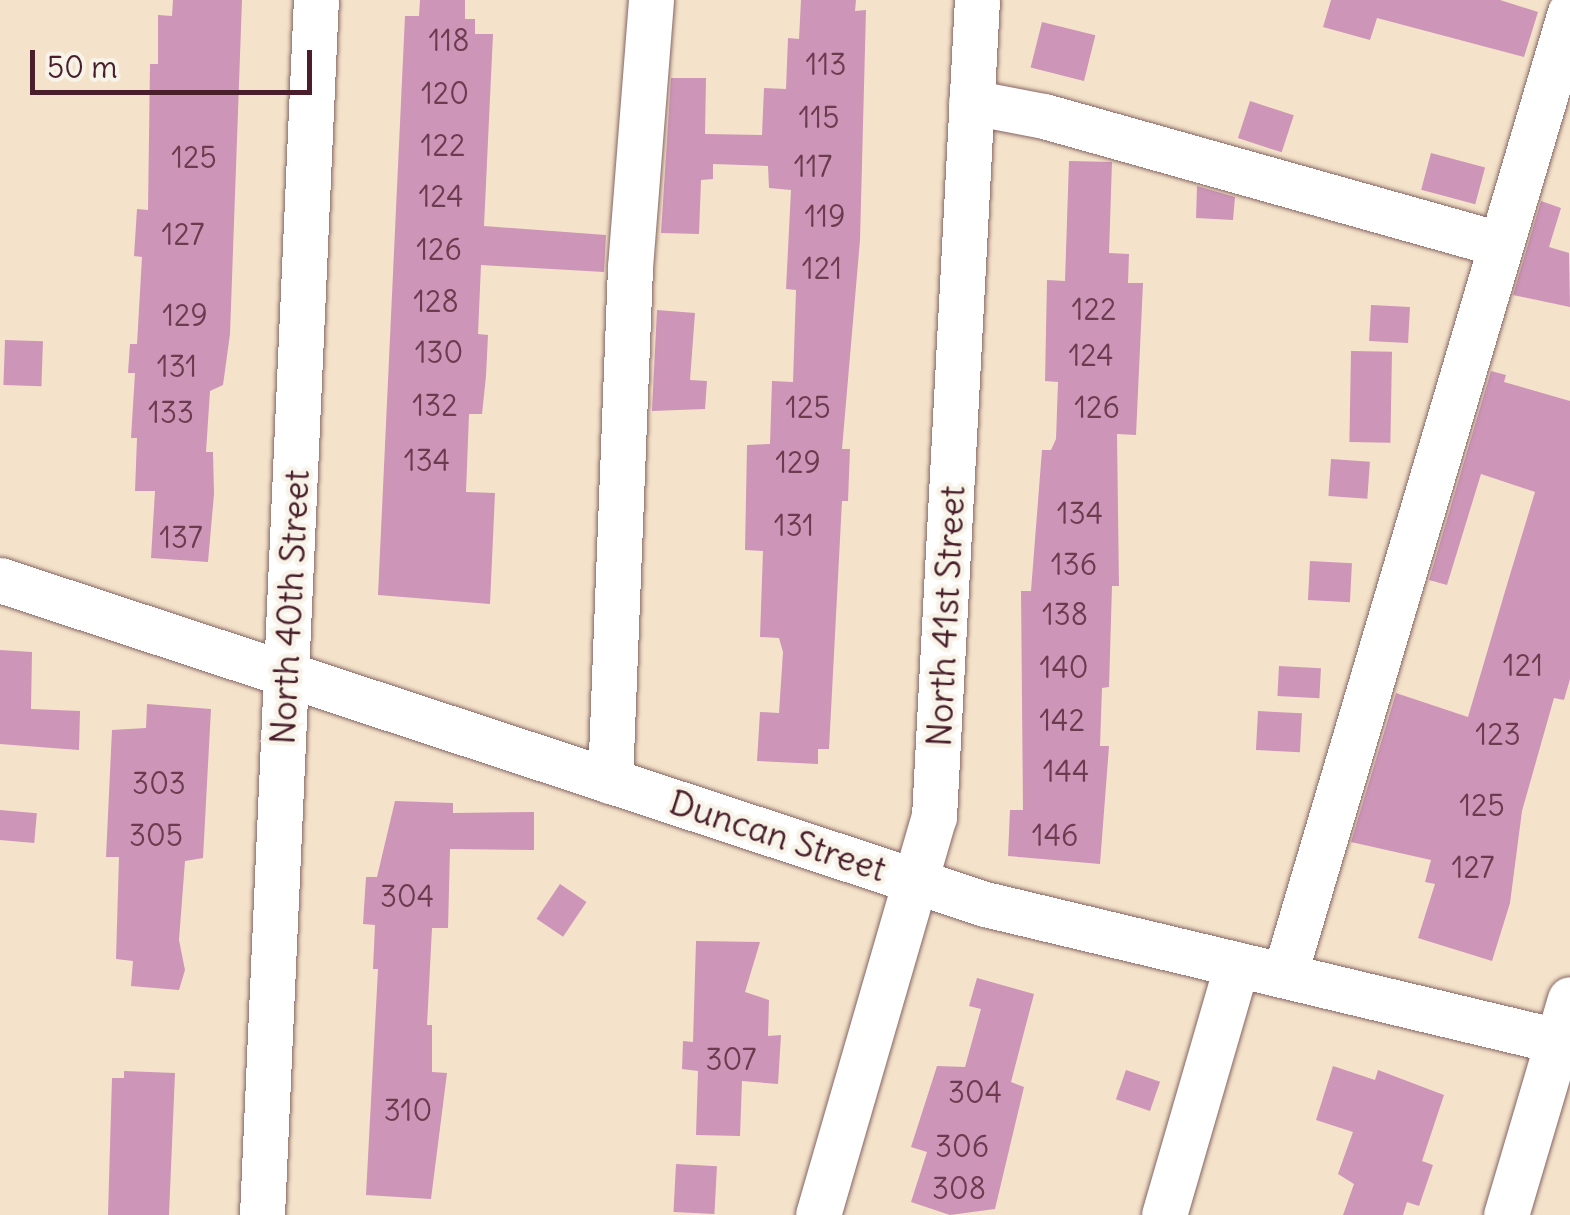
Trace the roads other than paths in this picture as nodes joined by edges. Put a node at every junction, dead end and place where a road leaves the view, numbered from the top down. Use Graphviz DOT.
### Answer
graph roads {
  1 [pos="316,0"];
  2 [pos="651,0"];
  3 [pos="976,0"];
  4 [pos="1570,12"];
  5 [pos="972,102"];
  6 [pos="1500,244"];
  7 [pos="0,580"];
  8 [pos="286,674"];
  9 [pos="610,781"];
  10 [pos="919,880"];
  11 [pos="1237,964"];
  12 [pos="1285,974"];
  13 [pos="1570,999"];
  14 [pos="1564,1043"];
  15 [pos="262,1215"];
  16 [pos="818,1215"];
  17 [pos="1164,1215"];
  18 [pos="1506,1215"];
  1 -- 8 [label="street, North 40th Street"];
  2 -- 9 [label="street"];
  3 -- 5 [label="street, North 41st Street"];
  4 -- 6 [label="street"];
  5 -- 6 [label="street"];
  5 -- 10 [label="street, North 41st Street"];
  6 -- 12 [label="street"];
  7 -- 8 [label="street, Duncan Street"];
  8 -- 9 [label="street, Duncan Street"];
  8 -- 15 [label="street, North 40th Street"];
  9 -- 10 [label="street, Duncan Street"];
  10 -- 11 [label="street, Duncan Street"];
  10 -- 16 [label="street, North 41st Street"];
  11 -- 12 [label="street, Duncan Street"];
  11 -- 17 [label="street"];
  12 -- 14 [label="street, Duncan Street"];
  13 -- 14 [label="street"];
  14 -- 18 [label="street"];
}
